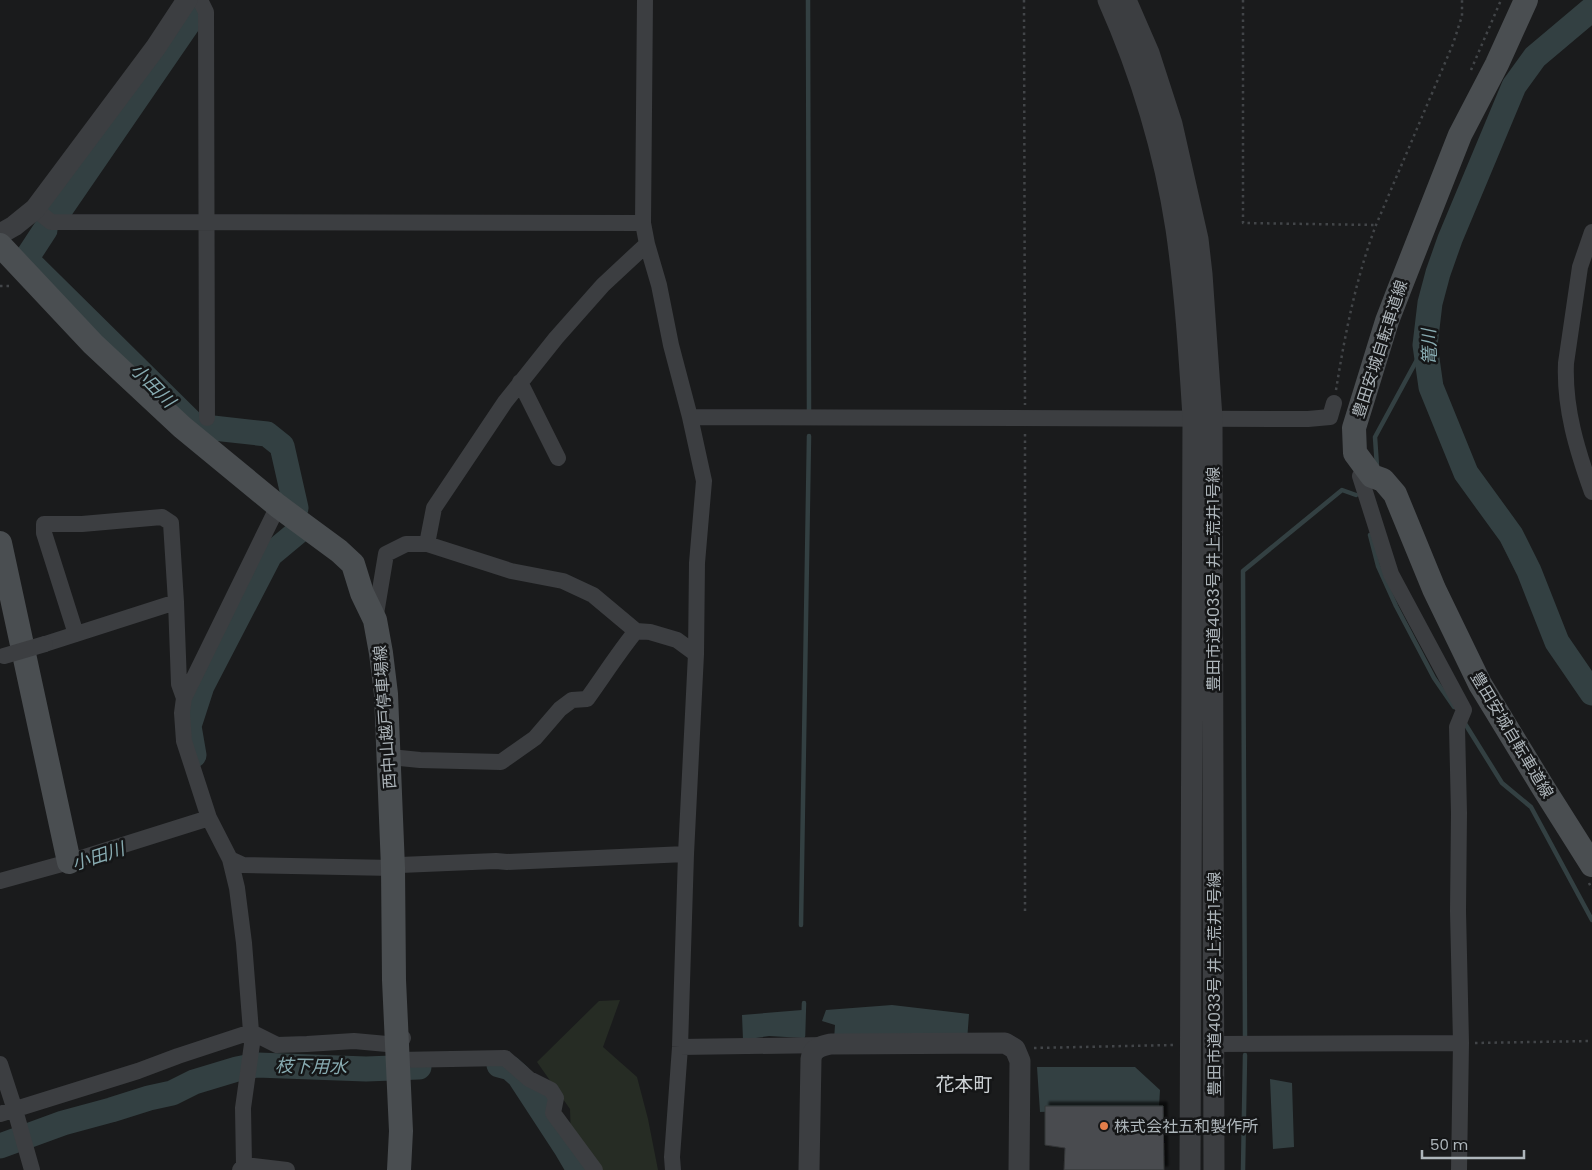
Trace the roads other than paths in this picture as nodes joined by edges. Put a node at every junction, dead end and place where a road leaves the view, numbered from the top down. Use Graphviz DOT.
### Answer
graph roads {
  1 [pos="187,0"];
  2 [pos="200,0"];
  3 [pos="645,0"];
  4 [pos="1108,0"];
  5 [pos="1126,0"];
  6 [pos="1526,0"];
  7 [pos="35,209"];
  8 [pos="206,223"];
  9 [pos="643,223"];
  10 [pos="1592,232"];
  11 [pos="0,234"];
  12 [pos="647,244"];
  13 [pos="0,245"];
  14 [pos="520,382"];
  15 [pos="1334,403"];
  16 [pos="690,417"];
  17 [pos="207,418"];
  18 [pos="1202,418"];
  19 [pos="558,458"];
  20 [pos="1360,476"];
  21 [pos="1592,492"];
  22 [pos="278,506"];
  23 [pos="0,543"];
  24 [pos="427,544"];
  25 [pos="176,602"];
  26 [pos="375,620"];
  27 [pos="636,631"];
  28 [pos="76,634"];
  29 [pos="696,654"];
  30 [pos="2,657"];
  31 [pos="184,698"];
  32 [pos="390,758"];
  33 [pos="210,818"];
  34 [pos="686,854"];
  35 [pos="230,858"];
  36 [pos="69,862"];
  37 [pos="1592,865"];
  38 [pos="393,868"];
  39 [pos="0,881"];
  40 [pos="251,1032"];
  41 [pos="1461,1043"];
  42 [pos="1214,1044"];
  43 [pos="826,1045"];
  44 [pos="680,1047"];
  45 [pos="400,1053"];
  46 [pos="0,1064"];
  47 [pos="12,1116"];
  48 [pos="242,1168"];
  49 [pos="32,1170"];
  50 [pos="287,1170"];
  51 [pos="399,1170"];
  52 [pos="595,1170"];
  53 [pos="673,1170"];
  54 [pos="809,1170"];
  55 [pos="1019,1170"];
  56 [pos="1190,1170"];
  57 [pos="1214,1170"];
  58 [pos="1459,1170"];
  1 -- 7 [label="street"];
  2 -- 8 [label="street"];
  3 -- 9 [label="street"];
  4 -- 18 [label="street, 豊田市道4033号 井上荒井1号線"];
  5 -- 18 [label="street, 豊田市道4033号 井上荒井1号線"];
  6 -- 37 [label="main road, 豊田安城自転車道線"];
  7 -- 8 [label="street"];
  7 -- 11 [label="street"];
  8 -- 9 [label="street"];
  8 -- 17 [label="street"];
  9 -- 12 [label="street"];
  10 -- 21 [label="street"];
  12 -- 14 [label="street"];
  12 -- 16 [label="street"];
  13 -- 22 [label="main road, 西中山越戸停車場線"];
  14 -- 19 [label="street"];
  14 -- 24 [label="street"];
  15 -- 18 [label="street"];
  16 -- 18 [label="street"];
  16 -- 29 [label="street"];
  18 -- 42 [label="street, 豊田市道4033号 井上荒井1号線"];
  18 -- 56 [label="street, 豊田市道4033号 井上荒井1号線"];
  20 -- 41 [label="street"];
  22 -- 26 [label="main road, 西中山越戸停車場線"];
  22 -- 31 [label="street"];
  23 -- 36 [label="main road"];
  24 -- 26 [label="street"];
  24 -- 27 [label="street"];
  25 -- 28 [label="street"];
  25 -- 28 [label="street"];
  25 -- 31 [label="street"];
  26 -- 32 [label="main road, 西中山越戸停車場線"];
  27 -- 29 [label="street"];
  27 -- 32 [label="street"];
  28 -- 30 [label="street, bridge"];
  29 -- 34 [label="street"];
  31 -- 33 [label="street"];
  32 -- 38 [label="main road, 西中山越戸停車場線"];
  33 -- 35 [label="street"];
  33 -- 36 [label="street"];
  34 -- 38 [label="street"];
  34 -- 44 [label="street"];
  35 -- 38 [label="street"];
  35 -- 40 [label="street"];
  36 -- 39 [label="street"];
  38 -- 45 [label="main road, 西中山越戸停車場線"];
  40 -- 45 [label="street"];
  40 -- 47 [label="street"];
  40 -- 48 [label="street"];
  41 -- 42 [label="street"];
  41 -- 58 [label="street"];
  42 -- 57 [label="street, 豊田市道4033号 井上荒井1号線"];
  43 -- 44 [label="street"];
  43 -- 54 [label="street"];
  43 -- 55 [label="street"];
  44 -- 53 [label="street"];
  45 -- 51 [label="main road, 西中山越戸停車場線"];
  45 -- 52 [label="street"];
  46 -- 47 [label="street"];
  47 -- 49 [label="street"];
  48 -- 50 [label="street"];
}
